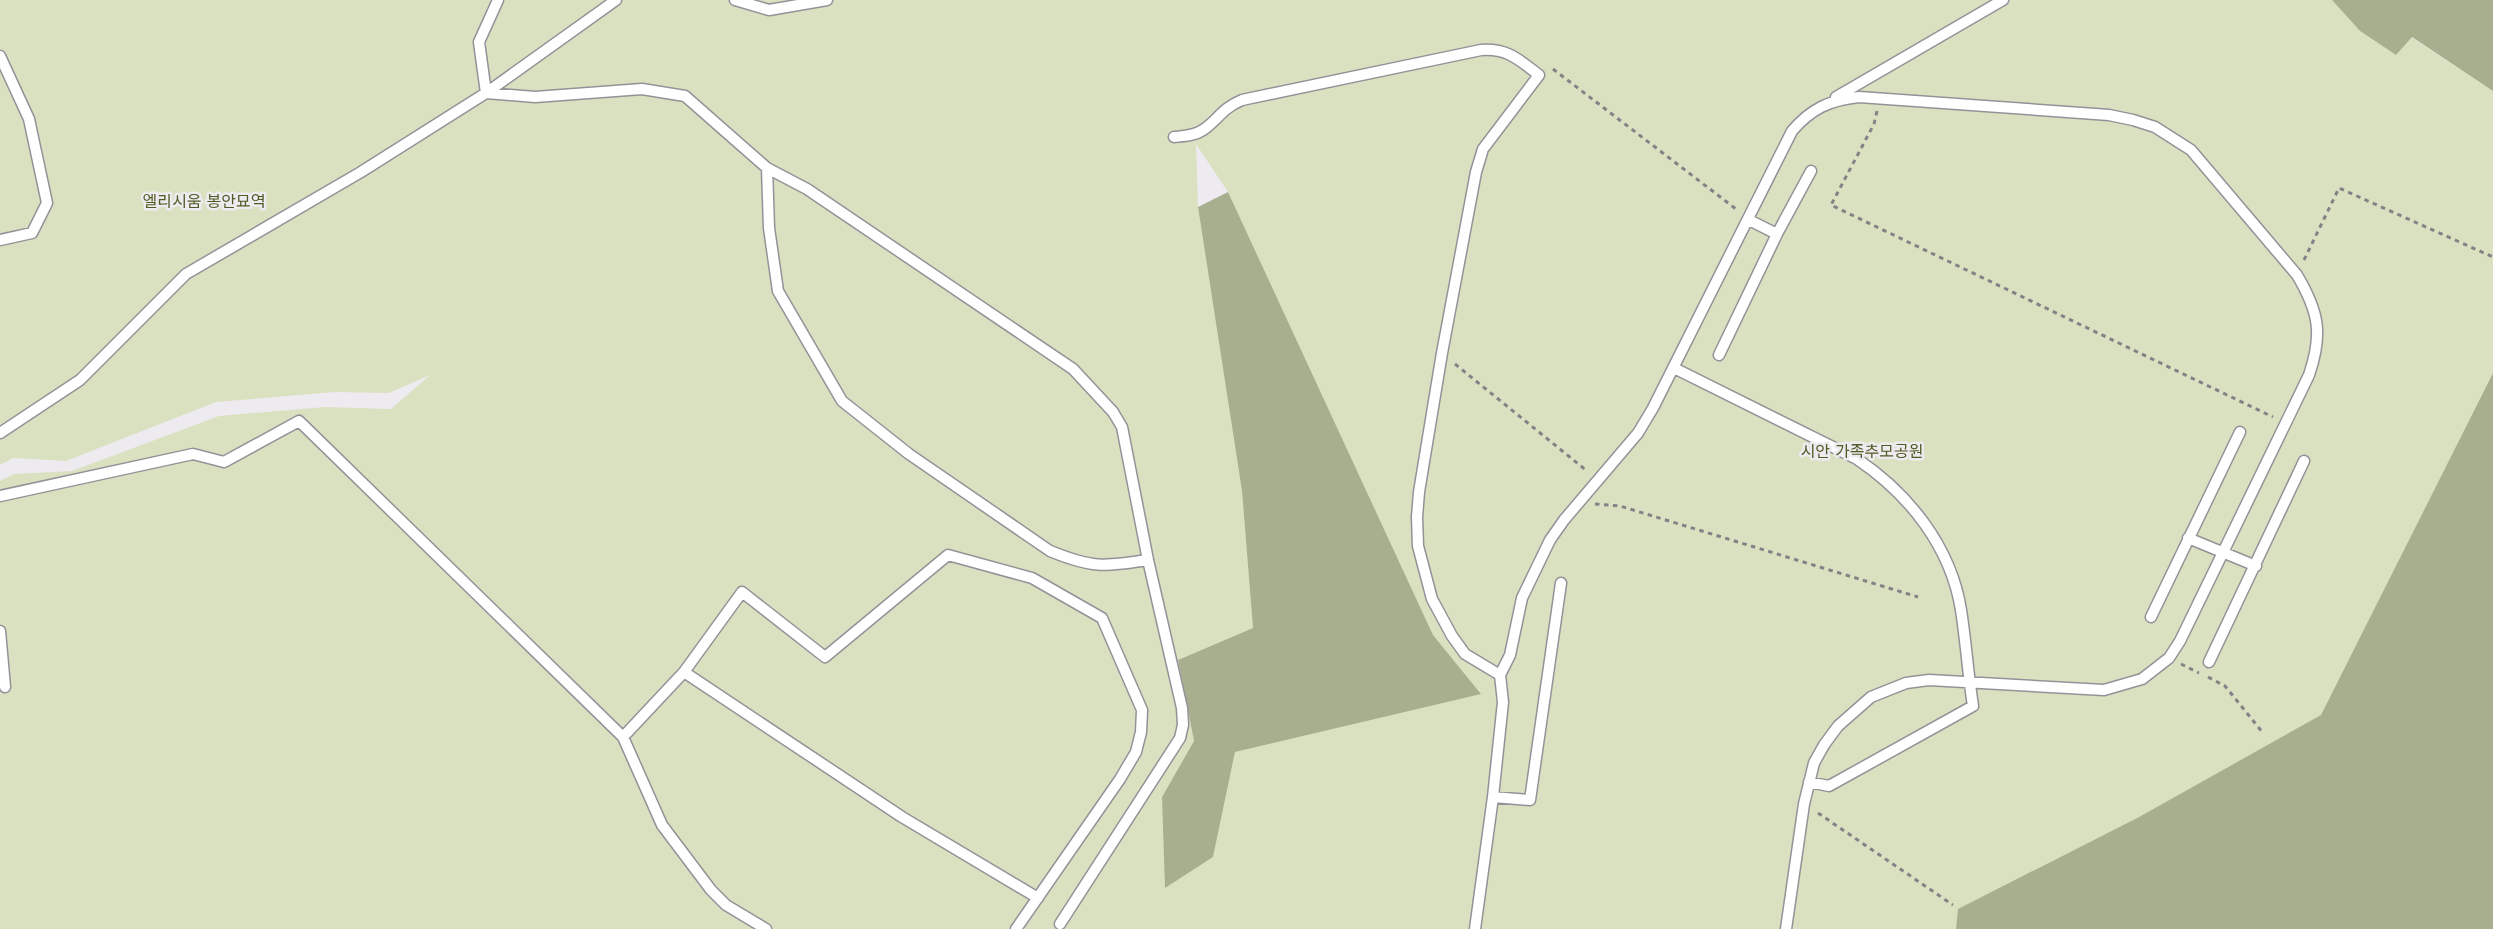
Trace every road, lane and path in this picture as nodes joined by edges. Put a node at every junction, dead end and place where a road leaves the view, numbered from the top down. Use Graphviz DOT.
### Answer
graph roads {
  1 [pos="498,0"];
  2 [pos="616,0"];
  3 [pos="735,0"];
  4 [pos="826,0"];
  5 [pos="2003,0"];
  6 [pos="0,56"];
  7 [pos="1539,75"];
  8 [pos="486,93"];
  9 [pos="1880,97"];
  10 [pos="1826,103"];
  11 [pos="1174,137"];
  12 [pos="767,168"];
  13 [pos="1811,171"];
  14 [pos="1749,220"];
  15 [pos="1778,234"];
  16 [pos="0,240"];
  17 [pos="2493,257"];
  18 [pos="2297,275"];
  19 [pos="1442,353"];
  20 [pos="1719,355"];
  21 [pos="1674,368"];
  22 [pos="2286,423"];
  23 [pos="2240,432"];
  24 [pos="0,433"];
  25 [pos="2304,461"];
  26 [pos="1598,480"];
  27 [pos="0,496"];
  28 [pos="1578,503"];
  29 [pos="2188,538"];
  30 [pos="2222,552"];
  31 [pos="1148,560"];
  32 [pos="2256,566"];
  33 [pos="1561,583"];
  34 [pos="1918,597"];
  35 [pos="2151,618"];
  36 [pos="0,631"];
  37 [pos="2169,658"];
  38 [pos="2209,662"];
  39 [pos="684,672"];
  40 [pos="1500,675"];
  41 [pos="1969,681"];
  42 [pos="5,687"];
  43 [pos="2263,733"];
  44 [pos="623,737"];
  45 [pos="1809,782"];
  46 [pos="1493,797"];
  47 [pos="1804,804"];
  48 [pos="1038,898"];
  49 [pos="1953,905"];
  50 [pos="1060,924"];
  51 [pos="766,929"];
  52 [pos="1016,929"];
  53 [pos="1475,929"];
  54 [pos="1786,929"];
  1 -- 8 [label="lane"];
  2 -- 8 [label="lane"];
  3 -- 4 [label="lane"];
  5 -- 10 [label="lane"];
  6 -- 16 [label="lane"];
  7 -- 11 [label="lane"];
  7 -- 14 [label="path"];
  7 -- 19 [label="lane"];
  8 -- 12 [label="lane"];
  8 -- 24 [label="lane"];
  9 -- 10 [label="lane"];
  9 -- 18 [label="lane"];
  9 -- 22 [label="path"];
  10 -- 14 [label="lane"];
  12 -- 31 [label="lane"];
  12 -- 31 [label="lane"];
  13 -- 15 [label="lane"];
  14 -- 15 [label="lane"];
  14 -- 21 [label="lane"];
  15 -- 20 [label="lane"];
  17 -- 18 [label="path"];
  18 -- 22 [label="lane"];
  19 -- 26 [label="path"];
  19 -- 40 [label="lane"];
  21 -- 26 [label="lane"];
  21 -- 41 [label="lane"];
  22 -- 30 [label="lane"];
  23 -- 29 [label="lane"];
  25 -- 32 [label="lane"];
  26 -- 28 [label="lane"];
  27 -- 44 [label="lane"];
  28 -- 34 [label="path"];
  28 -- 40 [label="lane"];
  29 -- 30 [label="lane"];
  29 -- 35 [label="lane"];
  30 -- 32 [label="lane"];
  30 -- 37 [label="lane"];
  31 -- 50 [label="lane"];
  32 -- 38 [label="lane"];
  33 -- 46 [label="lane"];
  36 -- 42 [label="lane"];
  37 -- 41 [label="lane"];
  37 -- 43 [label="path"];
  39 -- 44 [label="lane"];
  39 -- 48 [label="lane"];
  39 -- 48 [label="lane"];
  40 -- 46 [label="lane"];
  41 -- 45 [label="lane"];
  41 -- 45 [label="lane"];
  44 -- 51 [label="lane"];
  45 -- 47 [label="lane"];
  46 -- 53 [label="lane"];
  47 -- 49 [label="path"];
  47 -- 54 [label="lane"];
  48 -- 52 [label="lane"];
}
